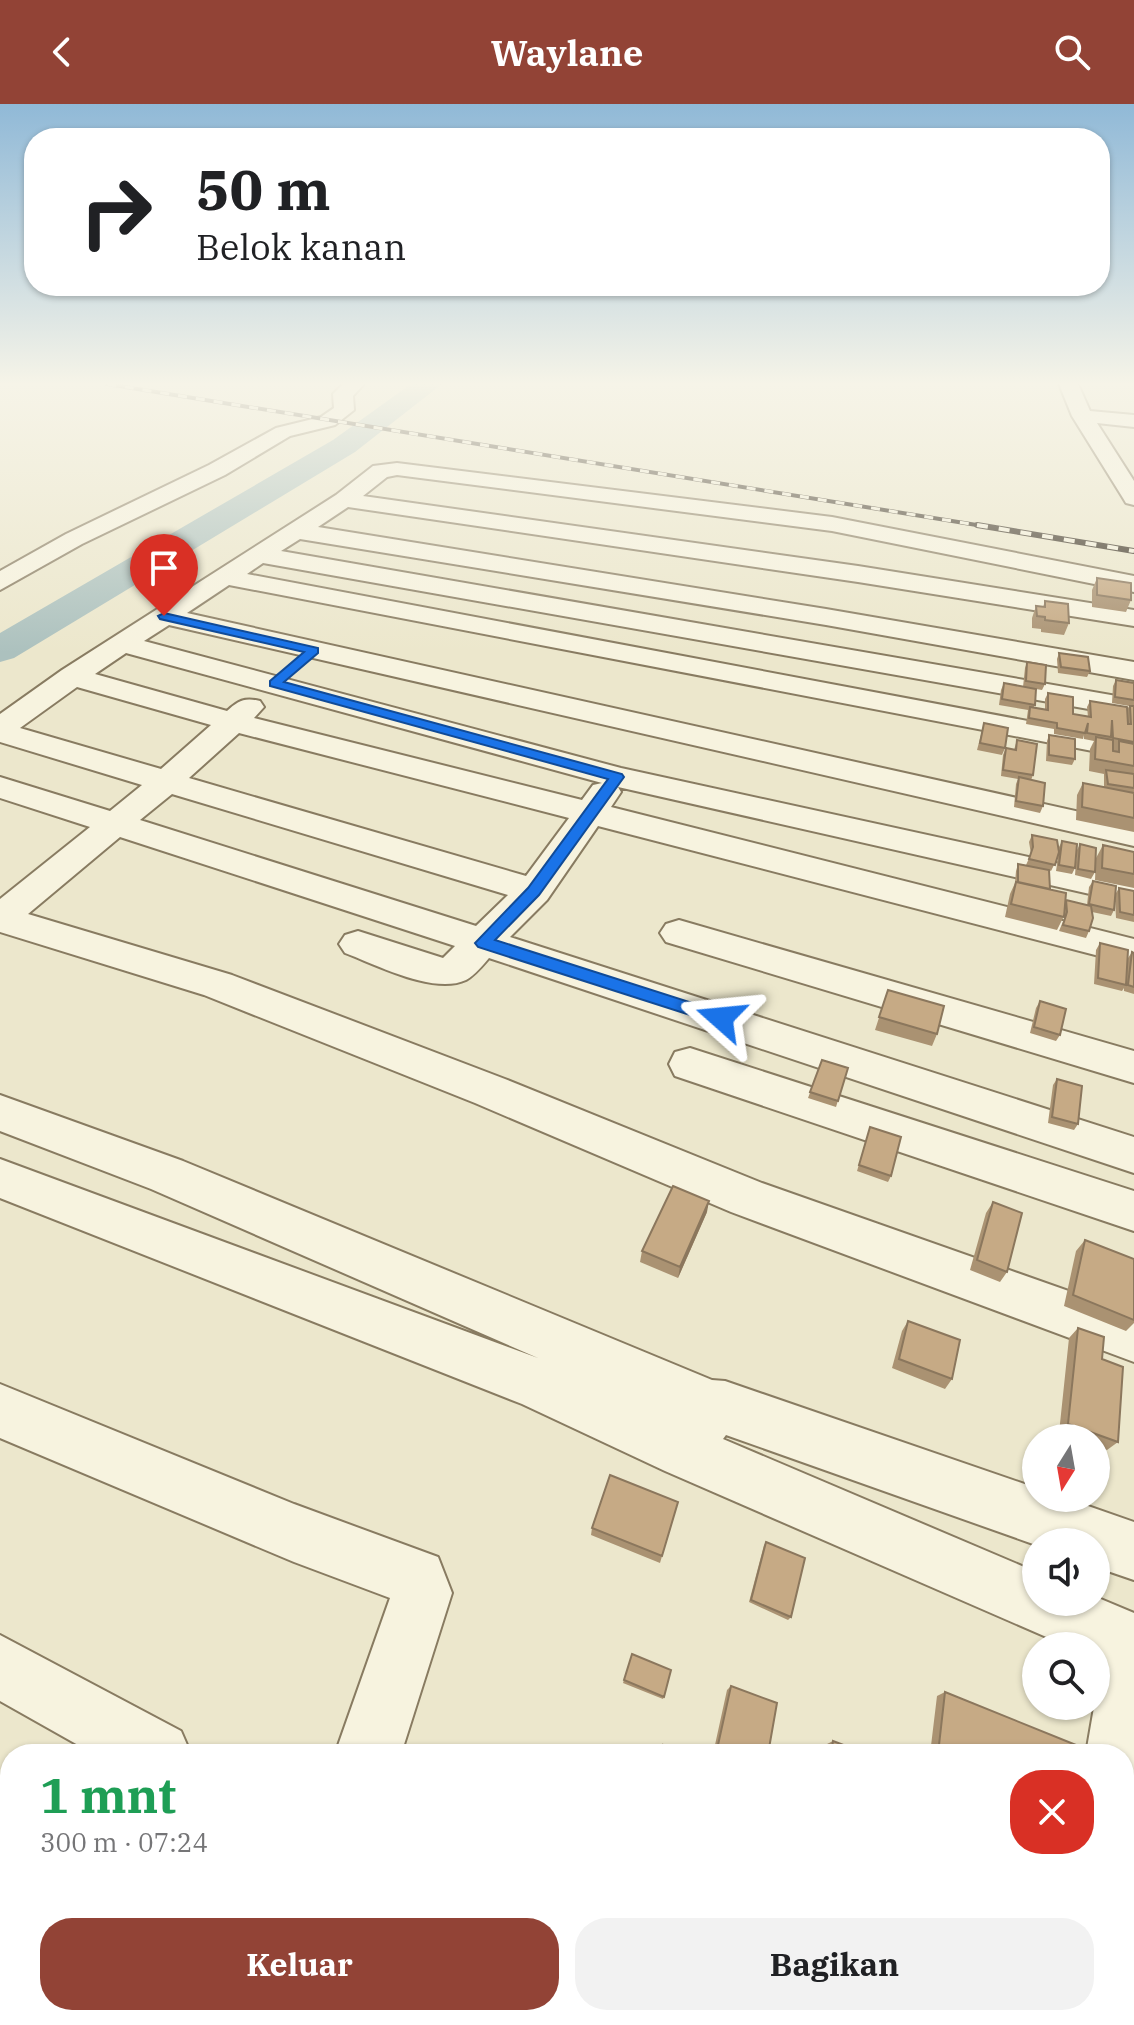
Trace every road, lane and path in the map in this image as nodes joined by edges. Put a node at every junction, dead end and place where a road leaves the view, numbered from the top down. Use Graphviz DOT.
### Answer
graph roads {
  1 [pos="209,474"];
  2 [pos="376,474"];
  3 [pos="434,474"];
  4 [pos="1119,474"];
  5 [pos="1134,498"];
  6 [pos="344,500"];
  7 [pos="296,531"];
  8 [pos="426,553"];
  9 [pos="259,555"];
  10 [pos="733,556"];
  11 [pos="225,577"];
  12 [pos="396,578"];
  13 [pos="0,582"];
  14 [pos="1134,584"];
  15 [pos="707,598"];
  16 [pos="164,616"];
  17 [pos="1134,618"];
  18 [pos="338,628"];
  19 [pos="683,630"];
  20 [pos="122,644"];
  21 [pos="1134,671"];
  22 [pos="72,676"];
  23 [pos="274,683"];
  24 [pos="1134,708"];
  25 [pos="233,722"];
  26 [pos="0,730"];
  27 [pos="1134,750"];
  28 [pos="617,777"];
  29 [pos="166,782"];
  30 [pos="0,787"];
  31 [pos="589,812"];
  32 [pos="115,822"];
  33 [pos="1134,835"];
  34 [pos="534,891"];
  35 [pos="1134,892"];
  36 [pos="0,919"];
  37 [pos="679,933"];
  38 [pos="484,943"];
  39 [pos="358,944"];
  40 [pos="1134,952"];
  41 [pos="690,1064"];
  42 [pos="1134,1067"];
  43 [pos="0,1113"];
  44 [pos="1133,1155"];
  45 [pos="0,1178"];
  46 [pos="1134,1211"];
  47 [pos="1134,1338"];
  48 [pos="0,1411"];
  49 [pos="699,1429"];
  50 [pos="1134,1551"];
  51 [pos="1022,1595"];
  52 [pos="1069,1616"];
  53 [pos="1134,1644"];
  54 [pos="1134,1653"];
  55 [pos="0,1666"];
  56 [pos="140,1744"];
  57 [pos="380,1744"];
  58 [pos="1121,1744"];
  1 -- 13 [label="street"];
  2 -- 6 [label="street"];
  3 -- 14 [label="street"];
  4 -- 5 [label="street"];
  6 -- 7 [label="street"];
  6 -- 10 [label="street"];
  7 -- 8 [label="street"];
  7 -- 9 [label="street"];
  8 -- 12 [label="street"];
  8 -- 15 [label="street"];
  9 -- 11 [label="street"];
  9 -- 12 [label="street"];
  10 -- 15 [label="street"];
  10 -- 17 [label="street"];
  11 -- 16 [label="street"];
  11 -- 18 [label="street"];
  12 -- 18 [label="street"];
  12 -- 19 [label="street"];
  15 -- 19 [label="street"];
  15 -- 21 [label="street"];
  16 -- 18 [label="street"];
  16 -- 20 [label="street"];
  18 -- 23 [label="street"];
  18 -- 27 [label="street"];
  18 -- 33 [label="street"];
  19 -- 24 [label="street"];
  20 -- 22 [label="street"];
  20 -- 23 [label="street"];
  22 -- 25 [label="street"];
  22 -- 26 [label="street"];
  23 -- 25 [label="street"];
  23 -- 28 [label="street"];
  25 -- 29 [label="street"];
  25 -- 31 [label="street"];
  26 -- 29 [label="street"];
  28 -- 31 [label="street"];
  28 -- 35 [label="street"];
  29 -- 32 [label="street"];
  29 -- 34 [label="street"];
  30 -- 32 [label="street"];
  31 -- 34 [label="street"];
  31 -- 40 [label="street"];
  32 -- 36 [label="street"];
  32 -- 38 [label="street"];
  34 -- 38 [label="street"];
  36 -- 47 [label="street"];
  37 -- 42 [label="street"];
  38 -- 39 [label="street"];
  38 -- 44 [label="street"];
  41 -- 46 [label="street"];
  43 -- 49 [label="street"];
  45 -- 49 [label="street"];
  48 -- 57 [label="street"];
  49 -- 50 [label="street"];
  49 -- 51 [label="street"];
  52 -- 53 [label="street"];
  54 -- 58 [label="street"];
  55 -- 56 [label="street"];
}
